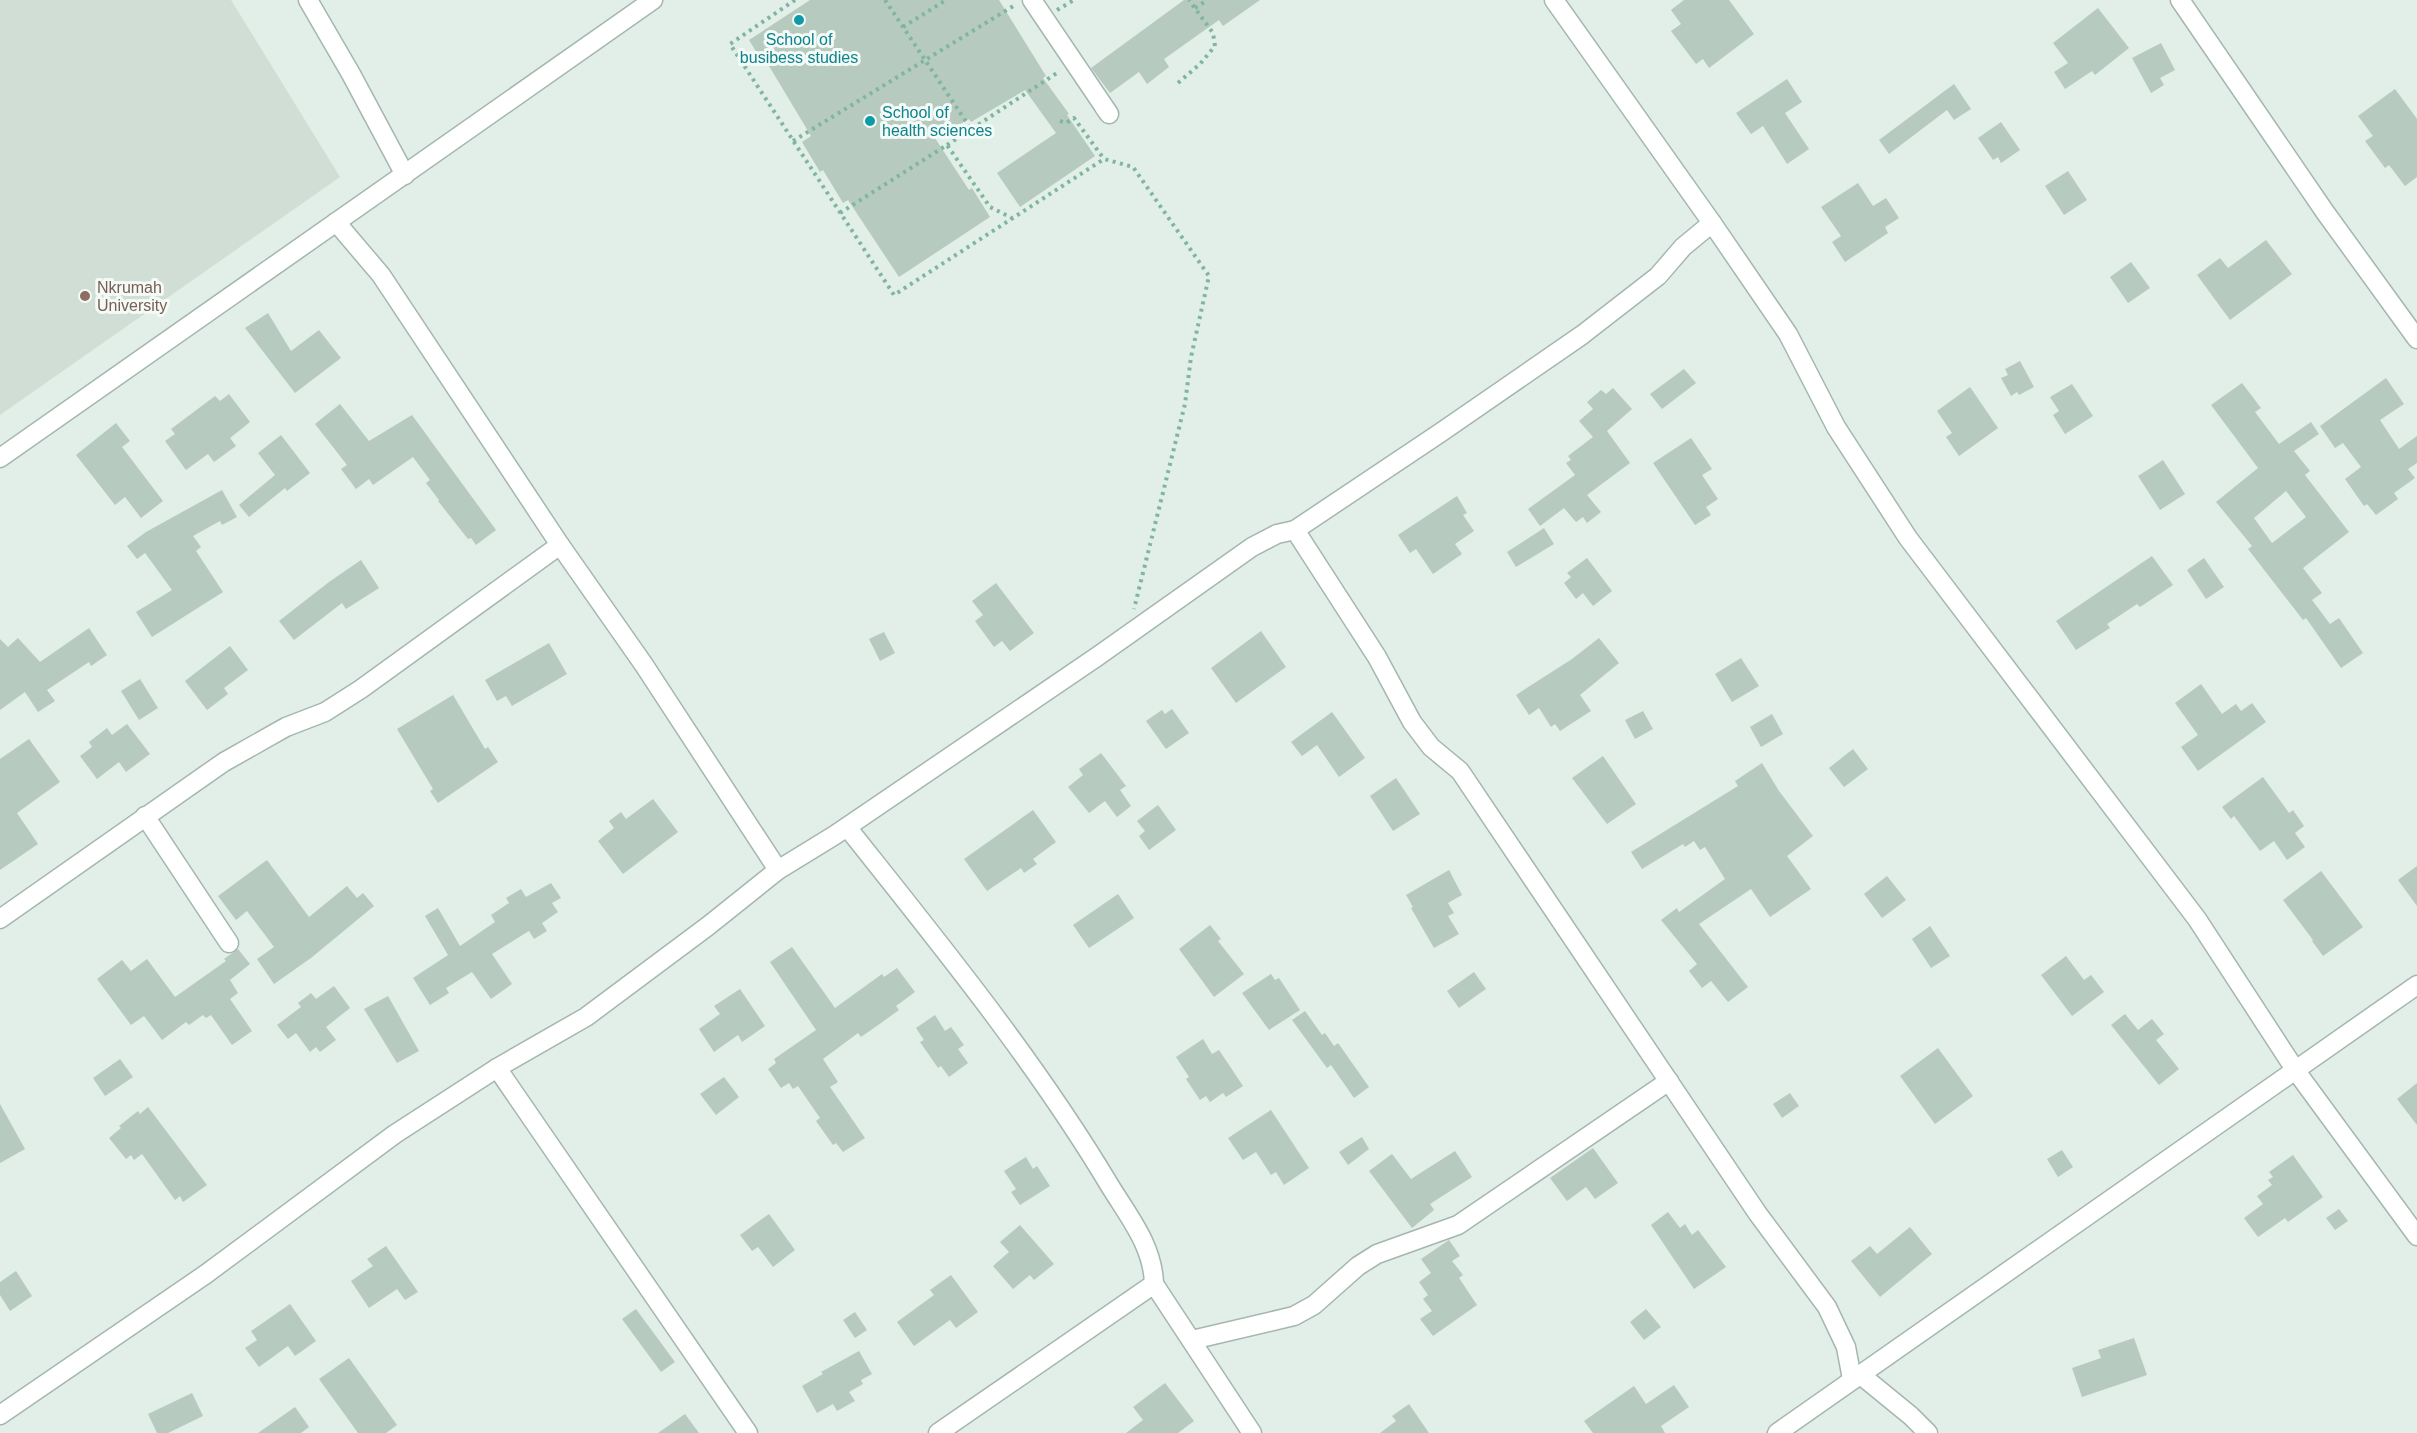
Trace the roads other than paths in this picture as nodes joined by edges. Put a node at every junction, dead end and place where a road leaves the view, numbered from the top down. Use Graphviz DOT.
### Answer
graph roads {
  1 [pos="308,0"];
  2 [pos="652,0"];
  3 [pos="1032,0"];
  4 [pos="1554,0"];
  5 [pos="2180,0"];
  6 [pos="1104,107"];
  7 [pos="405,175"];
  8 [pos="336,222"];
  9 [pos="1713,223"];
  10 [pos="2417,339"];
  11 [pos="0,458"];
  12 [pos="1295,530"];
  13 [pos="560,545"];
  14 [pos="145,816"];
  15 [pos="847,827"];
  16 [pos="778,870"];
  17 [pos="0,918"];
  18 [pos="229,943"];
  19 [pos="2417,985"];
  20 [pos="497,1068"];
  21 [pos="2296,1071"];
  22 [pos="1669,1081"];
  23 [pos="2417,1236"];
  24 [pos="1154,1284"];
  25 [pos="1192,1340"];
  26 [pos="1857,1377"];
  27 [pos="2,1410"];
  28 [pos="748,1433"];
  29 [pos="938,1433"];
  30 [pos="1252,1433"];
  31 [pos="1777,1433"];
  32 [pos="1928,1433"];
  1 -- 7 [label="street"];
  2 -- 7 [label="street"];
  3 -- 6 [label="street"];
  4 -- 9 [label="street"];
  5 -- 10 [label="street"];
  7 -- 8 [label="street"];
  8 -- 11 [label="street"];
  8 -- 13 [label="street"];
  9 -- 12 [label="street"];
  9 -- 21 [label="street"];
  12 -- 15 [label="street"];
  12 -- 22 [label="street"];
  13 -- 14 [label="street"];
  13 -- 16 [label="street"];
  14 -- 17 [label="street"];
  14 -- 18 [label="street"];
  15 -- 16 [label="street"];
  15 -- 24 [label="street"];
  16 -- 20 [label="street"];
  19 -- 21 [label="street"];
  20 -- 27 [label="street"];
  20 -- 28 [label="street"];
  21 -- 23 [label="street"];
  21 -- 26 [label="street"];
  22 -- 25 [label="street"];
  22 -- 26 [label="street"];
  24 -- 25 [label="street"];
  24 -- 29 [label="street"];
  25 -- 30 [label="street"];
  26 -- 31 [label="street"];
  26 -- 32 [label="street"];
}
